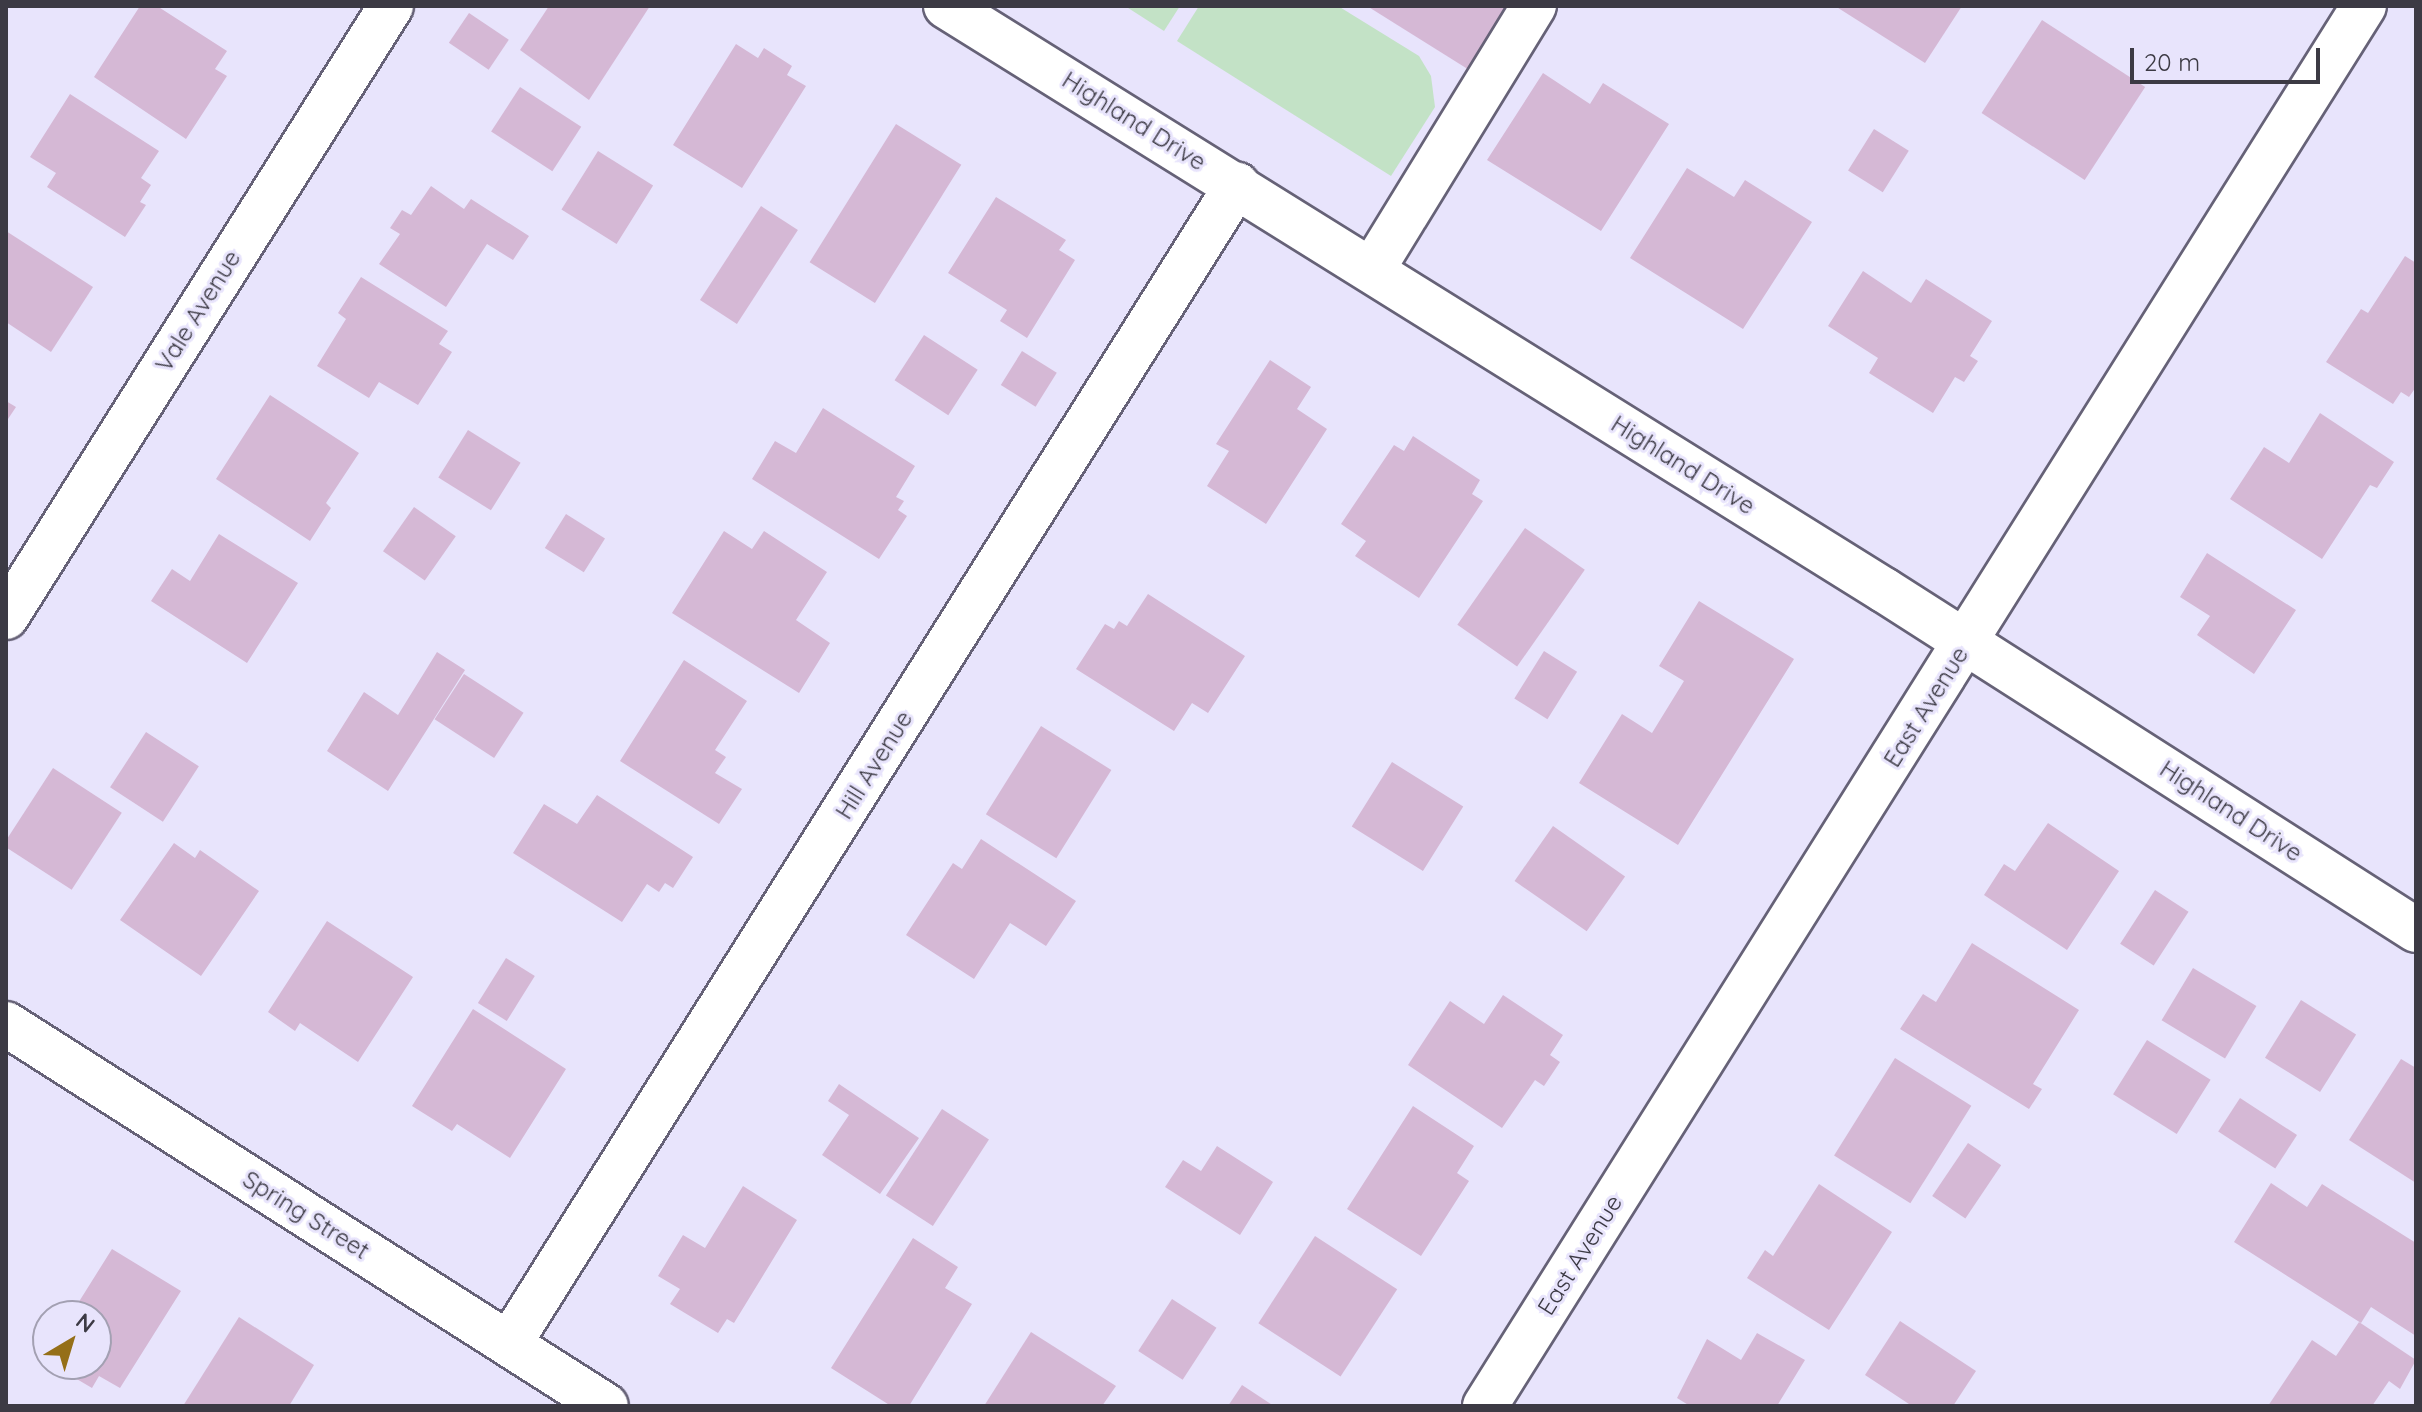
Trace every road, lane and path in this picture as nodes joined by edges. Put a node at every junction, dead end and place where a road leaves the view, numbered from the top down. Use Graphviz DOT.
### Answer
graph roads {
  1 [pos="391,6"];
  2 [pos="946,6"];
  3 [pos="1534,6"];
  4 [pos="2364,6"];
  5 [pos="1237,185"];
  6 [pos="1372,270"];
  7 [pos="6,617"];
  8 [pos="1966,643"];
  9 [pos="2416,930"];
  10 [pos="6,1024"];
  11 [pos="509,1344"];
  12 [pos="606,1406"];
  13 [pos="1485,1406"];
  1 -- 7 [label="street, Vale Avenue"];
  2 -- 5 [label="street, Highland Drive"];
  3 -- 6 [label="street"];
  4 -- 8 [label="street, East Avenue"];
  5 -- 6 [label="street, Highland Drive"];
  5 -- 11 [label="street, Hill Avenue"];
  6 -- 8 [label="street, Highland Drive"];
  8 -- 9 [label="street, Highland Drive"];
  8 -- 13 [label="street, East Avenue"];
  10 -- 11 [label="street, Spring Street"];
  11 -- 12 [label="street, Spring Street"];
}
